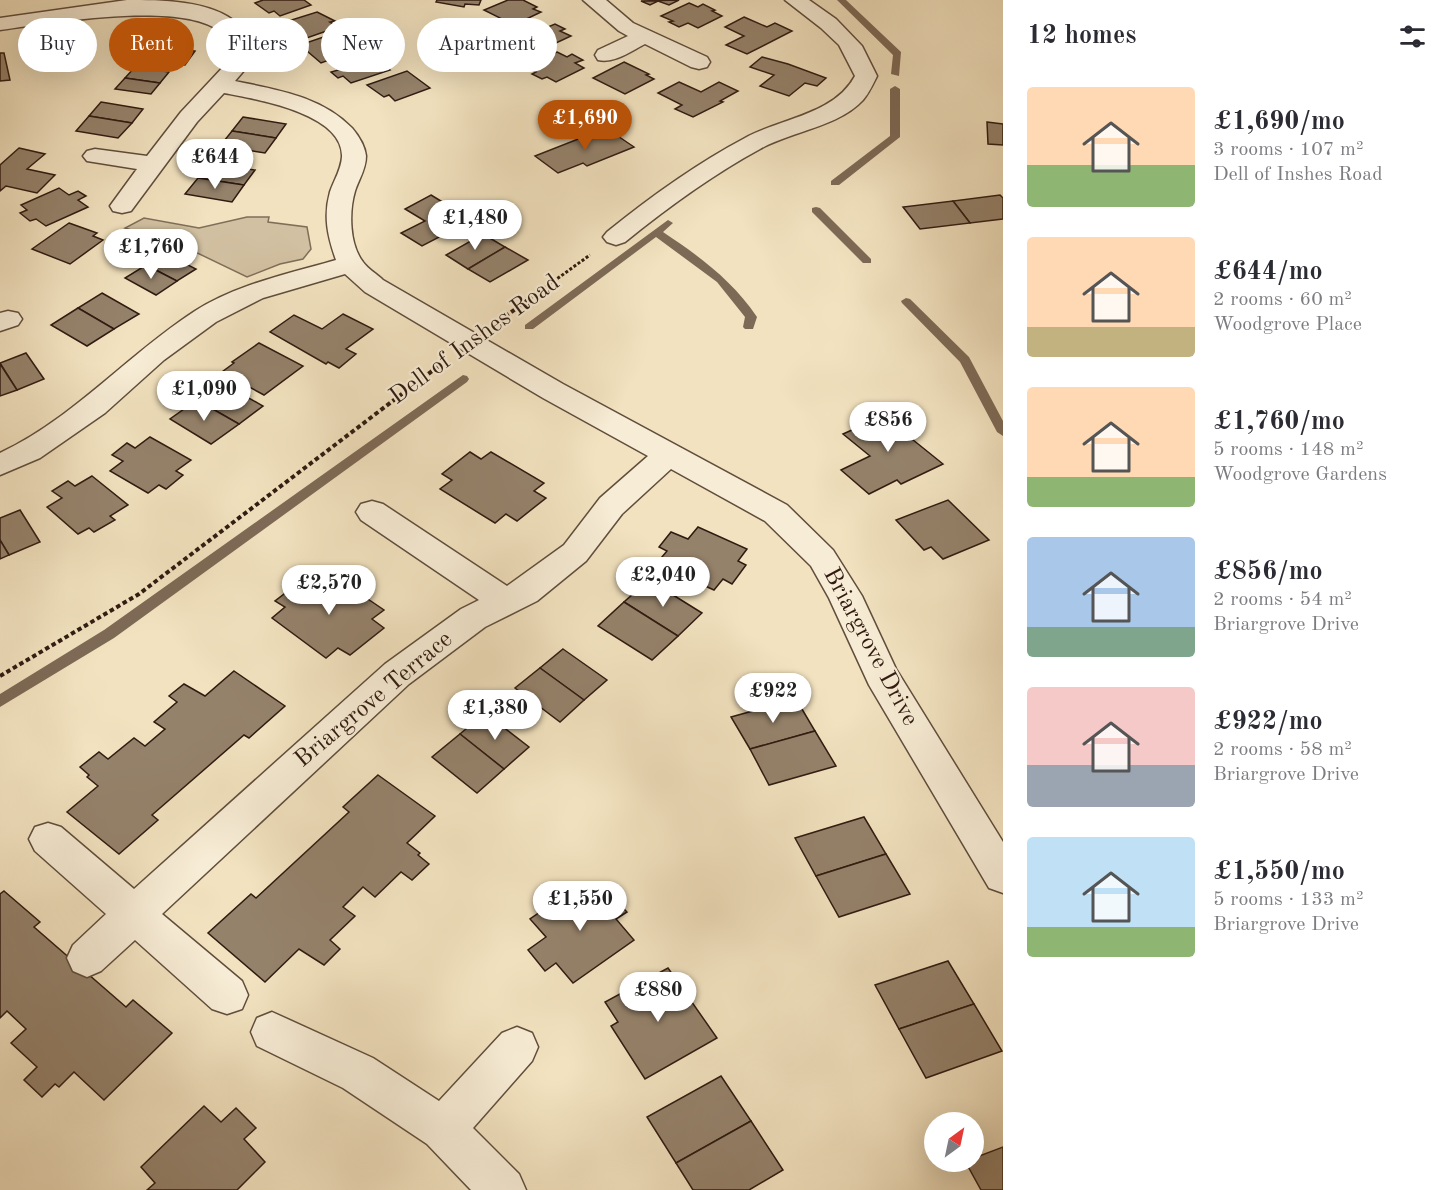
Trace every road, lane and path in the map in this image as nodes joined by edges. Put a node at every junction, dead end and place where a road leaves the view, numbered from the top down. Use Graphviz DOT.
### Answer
graph roads {
  1 [pos="593,0"];
  2 [pos="795,0"];
  3 [pos="224,2"];
  4 [pos="204,14"];
  5 [pos="0,24"];
  6 [pos="645,36"];
  7 [pos="606,55"];
  8 [pos="699,62"];
  9 [pos="220,85"];
  10 [pos="95,156"];
  11 [pos="153,164"];
  12 [pos="122,206"];
  13 [pos="616,237"];
  14 [pos="350,264"];
  15 [pos="469,343"];
  16 [pos="669,454"];
  17 [pos="0,465"];
  18 [pos="372,512"];
  19 [pos="506,602"];
  20 [pos="0,676"];
  21 [pos="48,839"];
  22 [pos="1003,876"];
  23 [pos="133,915"];
  24 [pos="87,958"];
  25 [pos="227,995"];
  26 [pos="272,1032"];
  27 [pos="517,1047"];
  28 [pos="443,1129"];
  29 [pos="503,1190"];
  1 -- 6 [label="street"];
  2 -- 13 [label="street"];
  3 -- 4 [label="street"];
  4 -- 5 [label="street"];
  4 -- 9 [label="street"];
  6 -- 7 [label="street"];
  6 -- 8 [label="street"];
  9 -- 11 [label="street"];
  9 -- 14 [label="street"];
  10 -- 11 [label="street"];
  11 -- 12 [label="street"];
  13 -- 15 [label="path, Dell of Inshes Road"];
  14 -- 15 [label="street, Briargrove Drive"];
  14 -- 17 [label="street"];
  15 -- 16 [label="street, Briargrove Drive"];
  15 -- 20 [label="path, Dell of Inshes Road"];
  16 -- 19 [label="street, Briargrove Terrace"];
  16 -- 22 [label="street, Briargrove Drive"];
  18 -- 19 [label="street"];
  19 -- 23 [label="street, Briargrove Terrace"];
  21 -- 23 [label="street"];
  23 -- 24 [label="street, Briargrove Terrace"];
  23 -- 25 [label="street"];
  26 -- 28 [label="street"];
  27 -- 28 [label="street"];
  28 -- 29 [label="street"];
}
